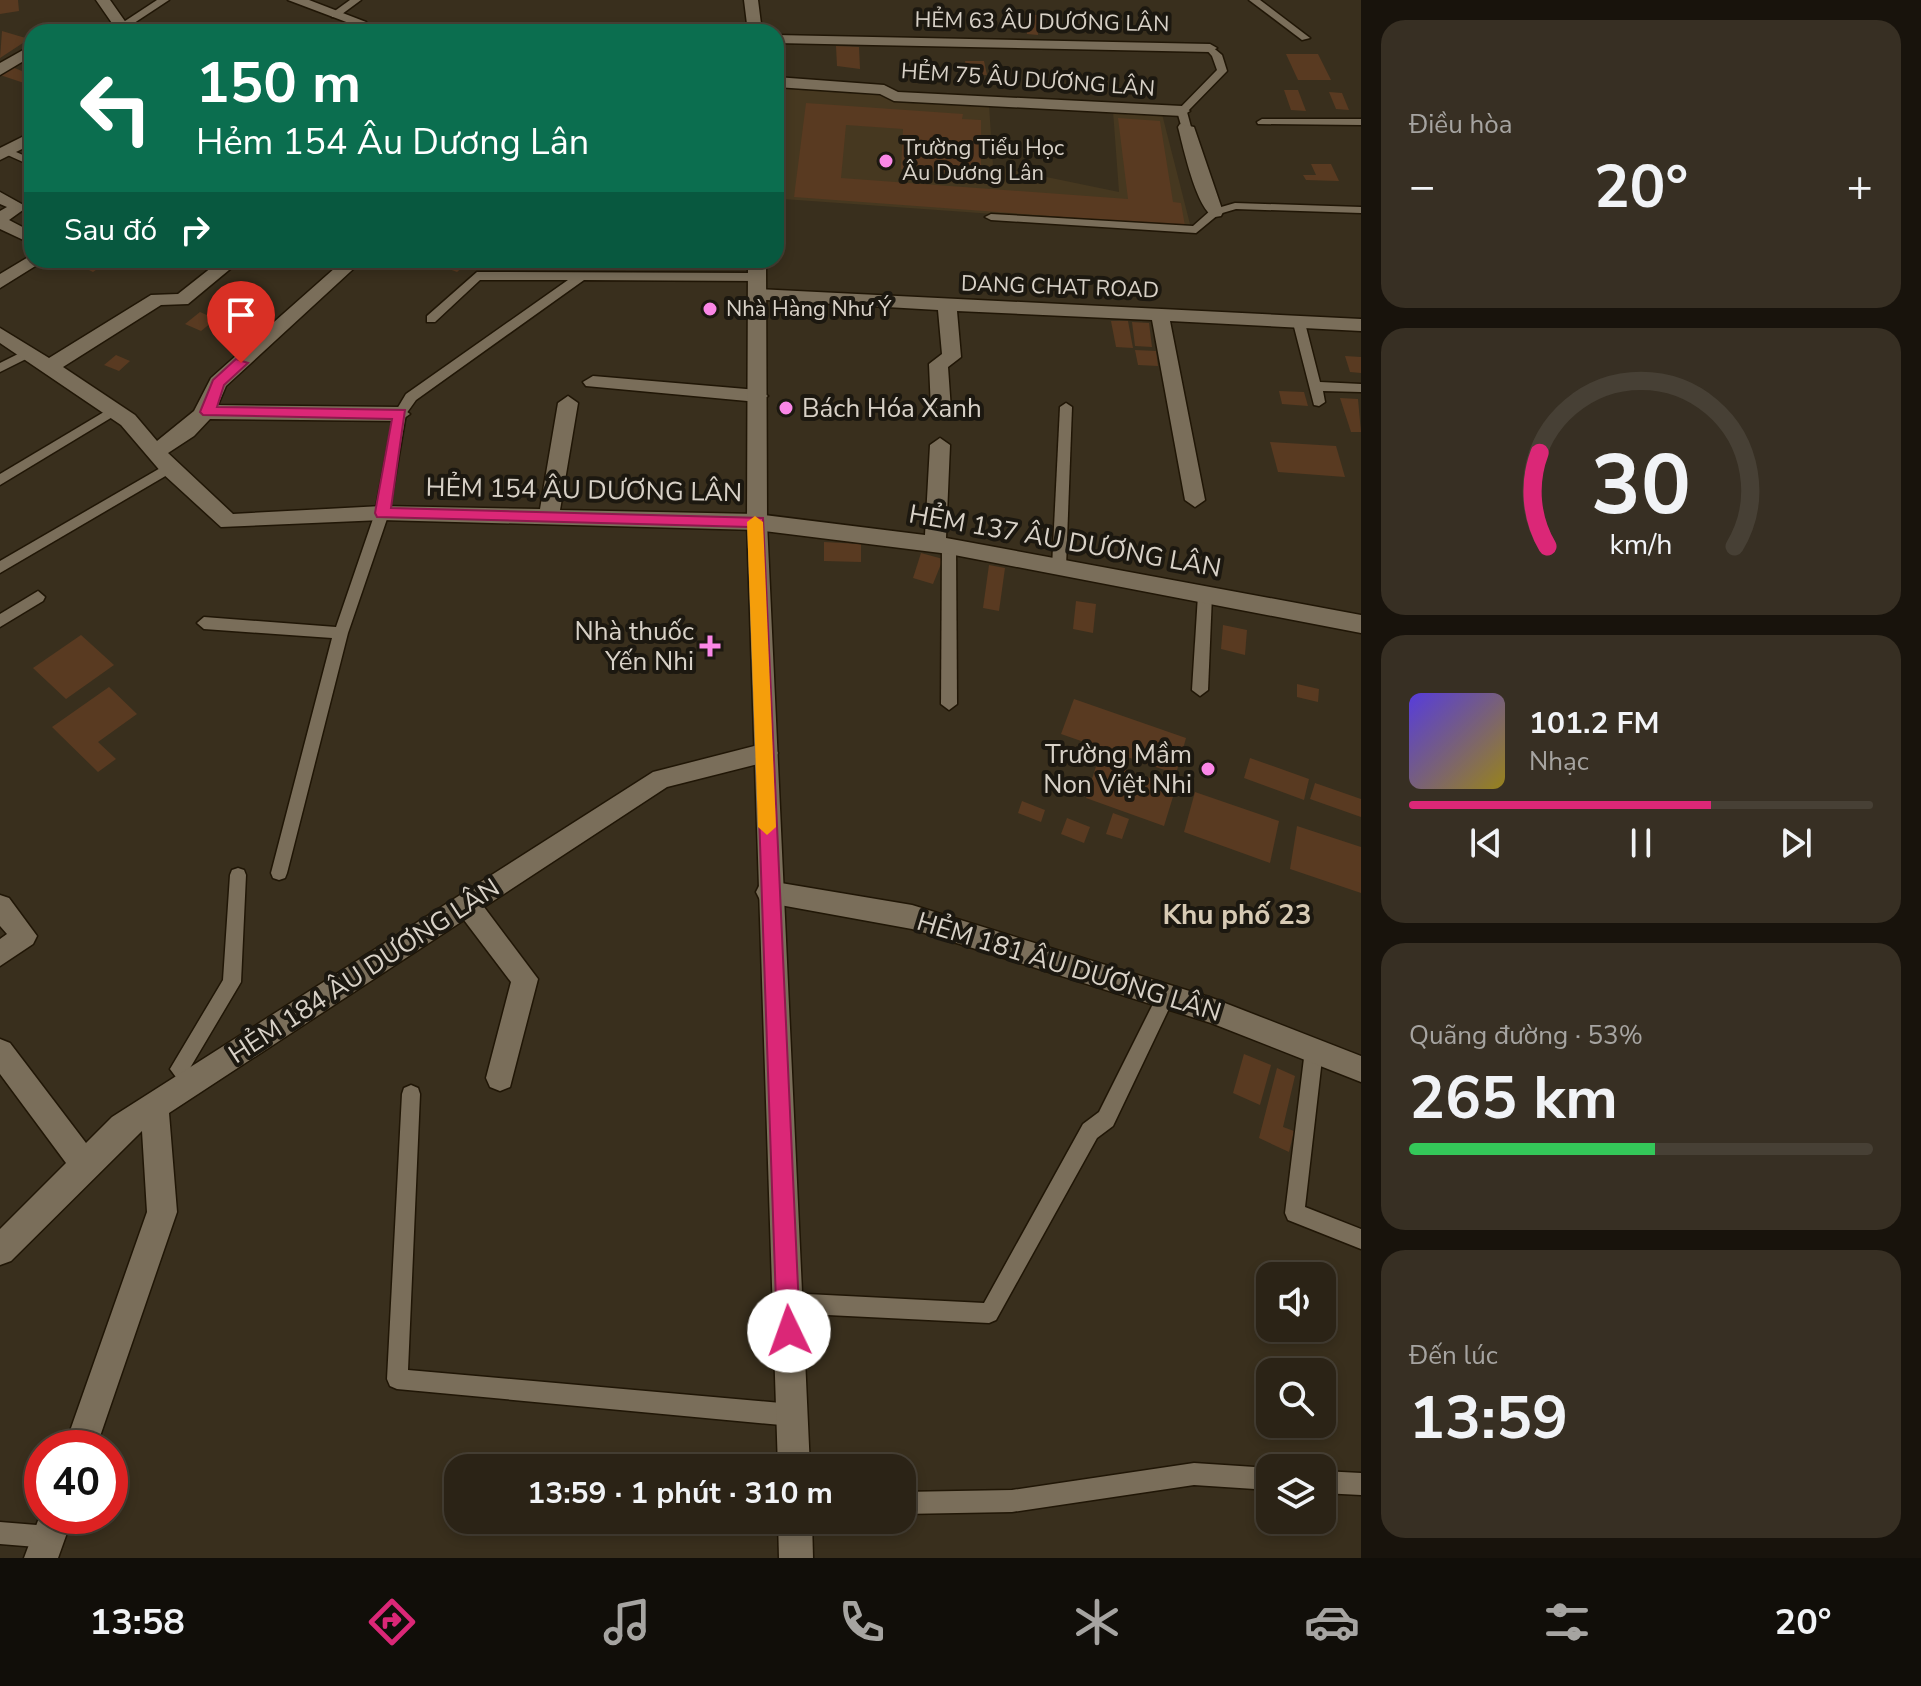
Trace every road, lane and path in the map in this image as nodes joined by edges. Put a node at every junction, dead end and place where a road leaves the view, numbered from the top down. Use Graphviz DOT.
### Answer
graph roads {
  1 [pos="103,0"];
  2 [pos="164,0"];
  3 [pos="295,0"];
  4 [pos="356,0"];
  5 [pos="751,0"];
  6 [pos="1254,0"];
  7 [pos="335,15"];
  8 [pos="117,24"];
  9 [pos="129,24"];
  10 [pos="357,24"];
  11 [pos="754,24"];
  12 [pos="1305,38"];
  13 [pos="784,39"];
  14 [pos="1210,48"];
  15 [pos="24,54"];
  16 [pos="0,70"];
  17 [pos="784,83"];
  18 [pos="1184,119"];
  19 [pos="1262,122"];
  20 [pos="1361,122"];
  21 [pos="6,148"];
  22 [pos="24,158"];
  23 [pos="0,197"];
  24 [pos="1361,210"];
  25 [pos="1215,212"];
  26 [pos="991,217"];
  27 [pos="0,220"];
  28 [pos="24,234"];
  29 [pos="24,267"];
  30 [pos="222,268"];
  31 [pos="345,268"];
  32 [pos="581,276"];
  33 [pos="757,277"];
  34 [pos="0,282"];
  35 [pos="947,306"];
  36 [pos="1160,315"];
  37 [pos="431,319"];
  38 [pos="1299,323"];
  39 [pos="1361,325"];
  40 [pos="0,334"];
  41 [pos="28,353"];
  42 [pos="49,367"];
  43 [pos="0,368"];
  44 [pos="593,382"];
  45 [pos="1315,386"];
  46 [pos="1361,388"];
  47 [pos="758,396"];
  48 [pos="1319,402"];
  49 [pos="568,403"];
  50 [pos="1066,407"];
  51 [pos="114,410"];
  52 [pos="941,410"];
  53 [pos="208,412"];
  54 [pos="400,414"];
  55 [pos="940,445"];
  56 [pos="162,460"];
  57 [pos="0,480"];
  58 [pos="1195,500"];
  59 [pos="382,513"];
  60 [pos="549,515"];
  61 [pos="757,522"];
  62 [pos="942,545"];
  63 [pos="1059,567"];
  64 [pos="0,568"];
  65 [pos="1205,595"];
  66 [pos="38,597"];
  67 [pos="1,618"];
  68 [pos="204,623"];
  69 [pos="1361,624"];
  70 [pos="341,633"];
  71 [pos="1200,690"];
  72 [pos="949,704"];
  73 [pos="766,753"];
  74 [pos="279,873"];
  75 [pos="238,875"];
  76 [pos="769,892"];
  77 [pos="467,905"];
  78 [pos="0,906"];
  79 [pos="0,954"];
  80 [pos="1166,996"];
  81 [pos="1314,1050"];
  82 [pos="0,1052"];
  83 [pos="1361,1069"];
  84 [pos="500,1078"];
  85 [pos="191,1082"];
  86 [pos="411,1094"];
  87 [pos="154,1106"];
  88 [pos="85,1164"];
  89 [pos="1361,1239"];
  90 [pos="0,1250"];
  91 [pos="787,1303"];
  92 [pos="792,1415"];
  93 [pos="86,1430"];
  94 [pos="793,1454"];
  95 [pos="1256,1478"];
  96 [pos="1336,1483"];
  97 [pos="1361,1484"];
  98 [pos="916,1503"];
  99 [pos="0,1533"];
  100 [pos="795,1534"];
  101 [pos="49,1537"];
  102 [pos="796,1558"];
  1 -- 8 [label="street"];
  2 -- 9 [label="lane"];
  3 -- 7 [label="street"];
  4 -- 7 [label="lane"];
  5 -- 11 [label="street"];
  6 -- 12 [label="lane"];
  7 -- 10 [label="street"];
  13 -- 14 [label="street, HẺM 63 ÂU DƯƠNG LÂN"];
  14 -- 18 [label="lane"];
  15 -- 16 [label="street"];
  17 -- 18 [label="street, HẺM 75 ÂU DƯƠNG LÂN"];
  18 -- 25 [label="street"];
  19 -- 20 [label="lane"];
  21 -- 22 [label="lane"];
  23 -- 27 [label="street"];
  24 -- 25 [label="lane"];
  25 -- 26 [label="lane"];
  27 -- 28 [label="street"];
  29 -- 34 [label="street"];
  30 -- 42 [label="street"];
  31 -- 53 [label="street"];
  32 -- 33 [label="lane"];
  32 -- 37 [label="lane"];
  32 -- 54 [label="lane"];
  33 -- 35 [label="street, DANG CHAT ROAD"];
  33 -- 47 [label="street"];
  35 -- 36 [label="street, DANG CHAT ROAD"];
  35 -- 52 [label="street"];
  36 -- 38 [label="street, DANG CHAT ROAD"];
  36 -- 58 [label="street"];
  38 -- 39 [label="street, DANG CHAT ROAD"];
  38 -- 45 [label="lane"];
  40 -- 41 [label="street, HẺM 154 ÂU DƯƠNG LÂN"];
  41 -- 42 [label="street, HẺM 154 ÂU DƯƠNG LÂN"];
  41 -- 43 [label="lane"];
  42 -- 51 [label="street, HẺM 154 ÂU DƯƠNG LÂN"];
  44 -- 47 [label="street"];
  45 -- 46 [label="lane"];
  45 -- 48 [label="lane"];
  47 -- 61 [label="street"];
  49 -- 60 [label="street"];
  50 -- 63 [label="lane"];
  51 -- 56 [label="street, HẺM 154 ÂU DƯƠNG LÂN"];
  51 -- 57 [label="lane"];
  53 -- 54 [label="street"];
  53 -- 56 [label="street"];
  54 -- 59 [label="lane"];
  55 -- 62 [label="street"];
  56 -- 59 [label="street, HẺM 154 ÂU DƯƠNG LÂN"];
  56 -- 64 [label="lane"];
  59 -- 60 [label="street, HẺM 154 ÂU DƯƠNG LÂN"];
  59 -- 70 [label="lane"];
  60 -- 61 [label="street, HẺM 154 ÂU DƯƠNG LÂN"];
  61 -- 62 [label="street, HẺM 137 ÂU DƯƠNG LÂN"];
  61 -- 73 [label="street"];
  62 -- 63 [label="street, HẺM 137 ÂU DƯƠNG LÂN"];
  62 -- 72 [label="lane"];
  63 -- 65 [label="street, HẺM 137 ÂU DƯƠNG LÂN"];
  65 -- 69 [label="street, HẺM 137 ÂU DƯƠNG LÂN"];
  65 -- 71 [label="lane"];
  66 -- 67 [label="lane"];
  68 -- 70 [label="lane"];
  70 -- 74 [label="lane"];
  73 -- 76 [label="street"];
  73 -- 77 [label="street, HẺM 184 ÂU DƯƠNG LÂN"];
  75 -- 85 [label="lane"];
  76 -- 80 [label="street, HẺM 181 ÂU DƯƠNG LÂN"];
  76 -- 91 [label="street"];
  77 -- 84 [label="street"];
  77 -- 85 [label="street, HẺM 184 ÂU DƯƠNG LÂN"];
  78 -- 79 [label="street"];
  80 -- 81 [label="street, HẺM 181 ÂU DƯƠNG LÂN"];
  80 -- 91 [label="lane"];
  81 -- 83 [label="street, HẺM 181 ÂU DƯƠNG LÂN"];
  81 -- 89 [label="lane"];
  82 -- 88 [label="street"];
  85 -- 87 [label="street, HẺM 184 ÂU DƯƠNG LÂN"];
  86 -- 92 [label="lane"];
  87 -- 88 [label="street, HẺM 184 ÂU DƯƠNG LÂN"];
  87 -- 93 [label="street"];
  88 -- 90 [label="street, HẺM 184 ÂU DƯƠNG LÂN"];
  91 -- 92 [label="street"];
  92 -- 94 [label="street"];
  95 -- 98 [label="lane"];
  96 -- 97 [label="lane"];
  99 -- 101 [label="lane"];
  100 -- 102 [label="street"];
}
